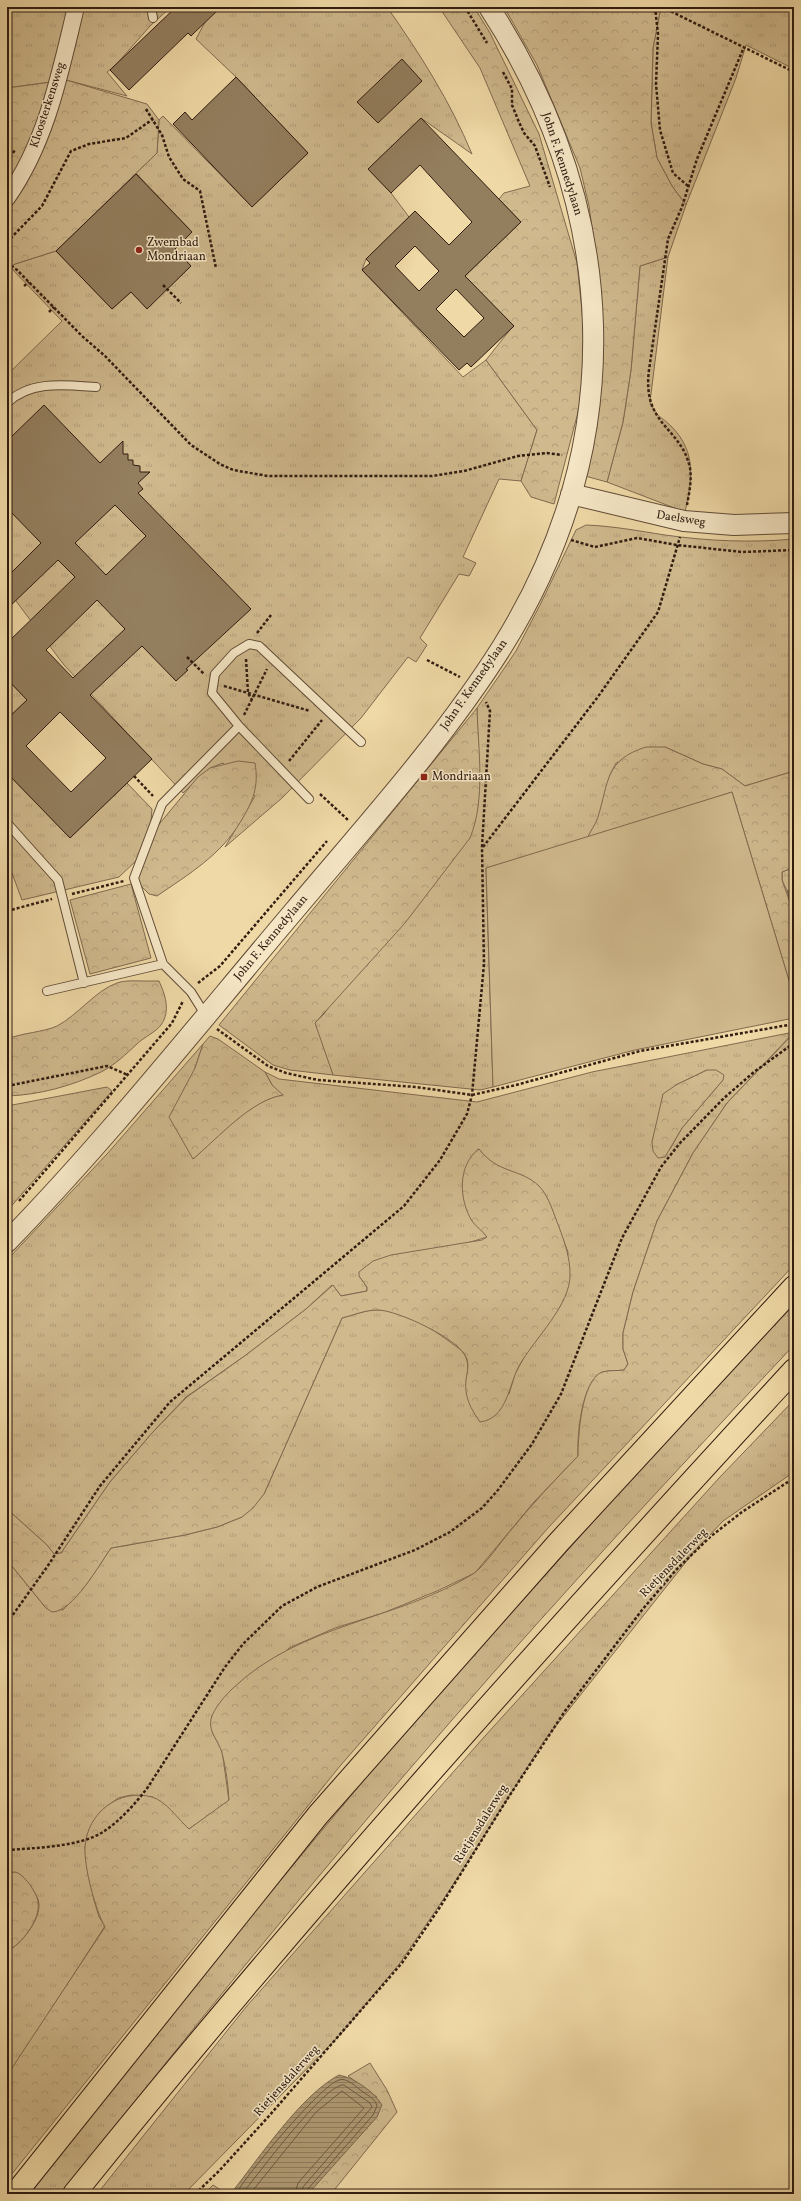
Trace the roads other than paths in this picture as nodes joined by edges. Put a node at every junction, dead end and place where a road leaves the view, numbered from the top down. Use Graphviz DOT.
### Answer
graph roads {
  1 [pos="76,7"];
  2 [pos="151,7"];
  3 [pos="489,7"];
  4 [pos="153,18"];
  5 [pos="7,198"];
  6 [pos="96,388"];
  7 [pos="7,403"];
  8 [pos="571,494"];
  9 [pos="794,523"];
  10 [pos="239,726"];
  11 [pos="361,742"];
  12 [pos="309,799"];
  13 [pos="7,823"];
  14 [pos="163,964"];
  15 [pos="84,982"];
  16 [pos="46,991"];
  17 [pos="206,1016"];
  18 [pos="7,1242"];
  19 [pos="794,1288"];
  20 [pos="794,1370"];
  21 [pos="15,2194"];
  22 [pos="74,2194"];
  1 -- 5 [label="street, Kloosterkensweg"];
  2 -- 4 [label="lane"];
  3 -- 8 [label="street, John F. Kennedylaan"];
  6 -- 7 [label="lane"];
  8 -- 9 [label="street, Daelsweg"];
  8 -- 17 [label="street, John F. Kennedylaan"];
  10 -- 11 [label="lane"];
  10 -- 12 [label="lane"];
  10 -- 14 [label="lane"];
  13 -- 15 [label="lane"];
  14 -- 15 [label="lane"];
  14 -- 17 [label="lane"];
  15 -- 16 [label="lane"];
  17 -- 18 [label="street, John F. Kennedylaan"];
  19 -- 21 [label="highway"];
  20 -- 22 [label="highway"];
}
